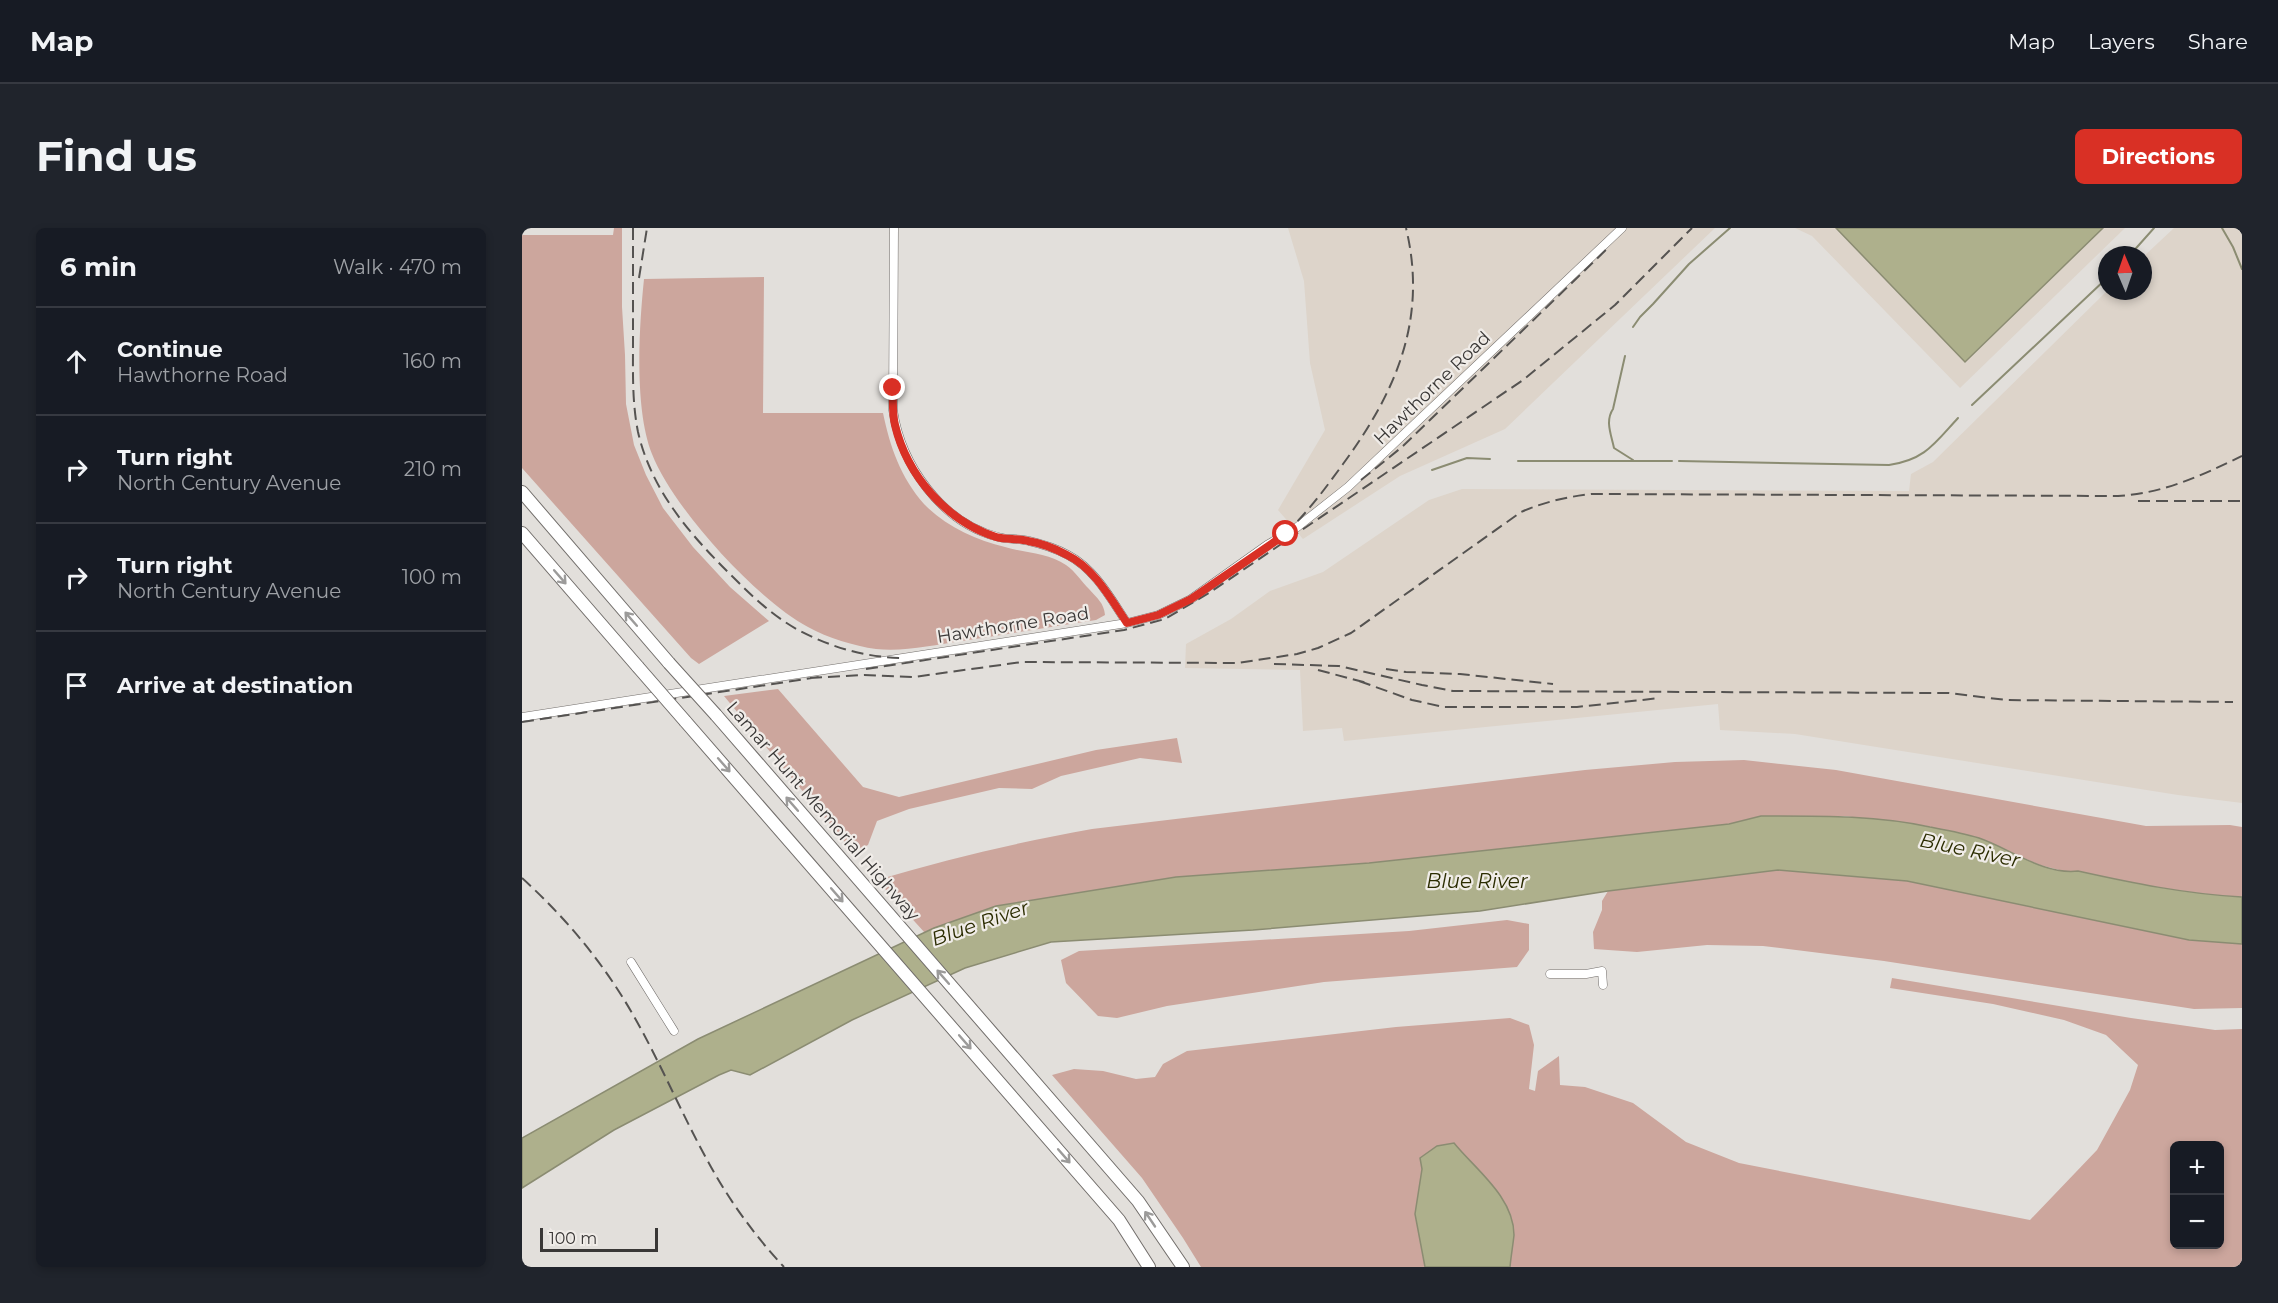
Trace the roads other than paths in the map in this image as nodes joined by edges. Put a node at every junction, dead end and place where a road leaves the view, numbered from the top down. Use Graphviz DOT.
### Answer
graph roads {
  1 [pos="894,228"];
  2 [pos="1622,228"];
  3 [pos="522,492"];
  4 [pos="522,533"];
  5 [pos="1127,623"];
  6 [pos="522,717"];
  7 [pos="631,962"];
  8 [pos="1550,974"];
  9 [pos="1603,985"];
  10 [pos="674,1032"];
  11 [pos="1149,1267"];
  12 [pos="1183,1267"];
  1 -- 5 [label="street"];
  2 -- 5 [label="street, Hawthorne Road"];
  12 -- 3 [label="highway, Lamar Hunt Memorial Highway, one-way, bridge"];
  4 -- 11 [label="highway, one-way, bridge"];
  5 -- 6 [label="street, Hawthorne Road"];
  7 -- 10 [label="street"];
  8 -- 9 [label="street"];
}
